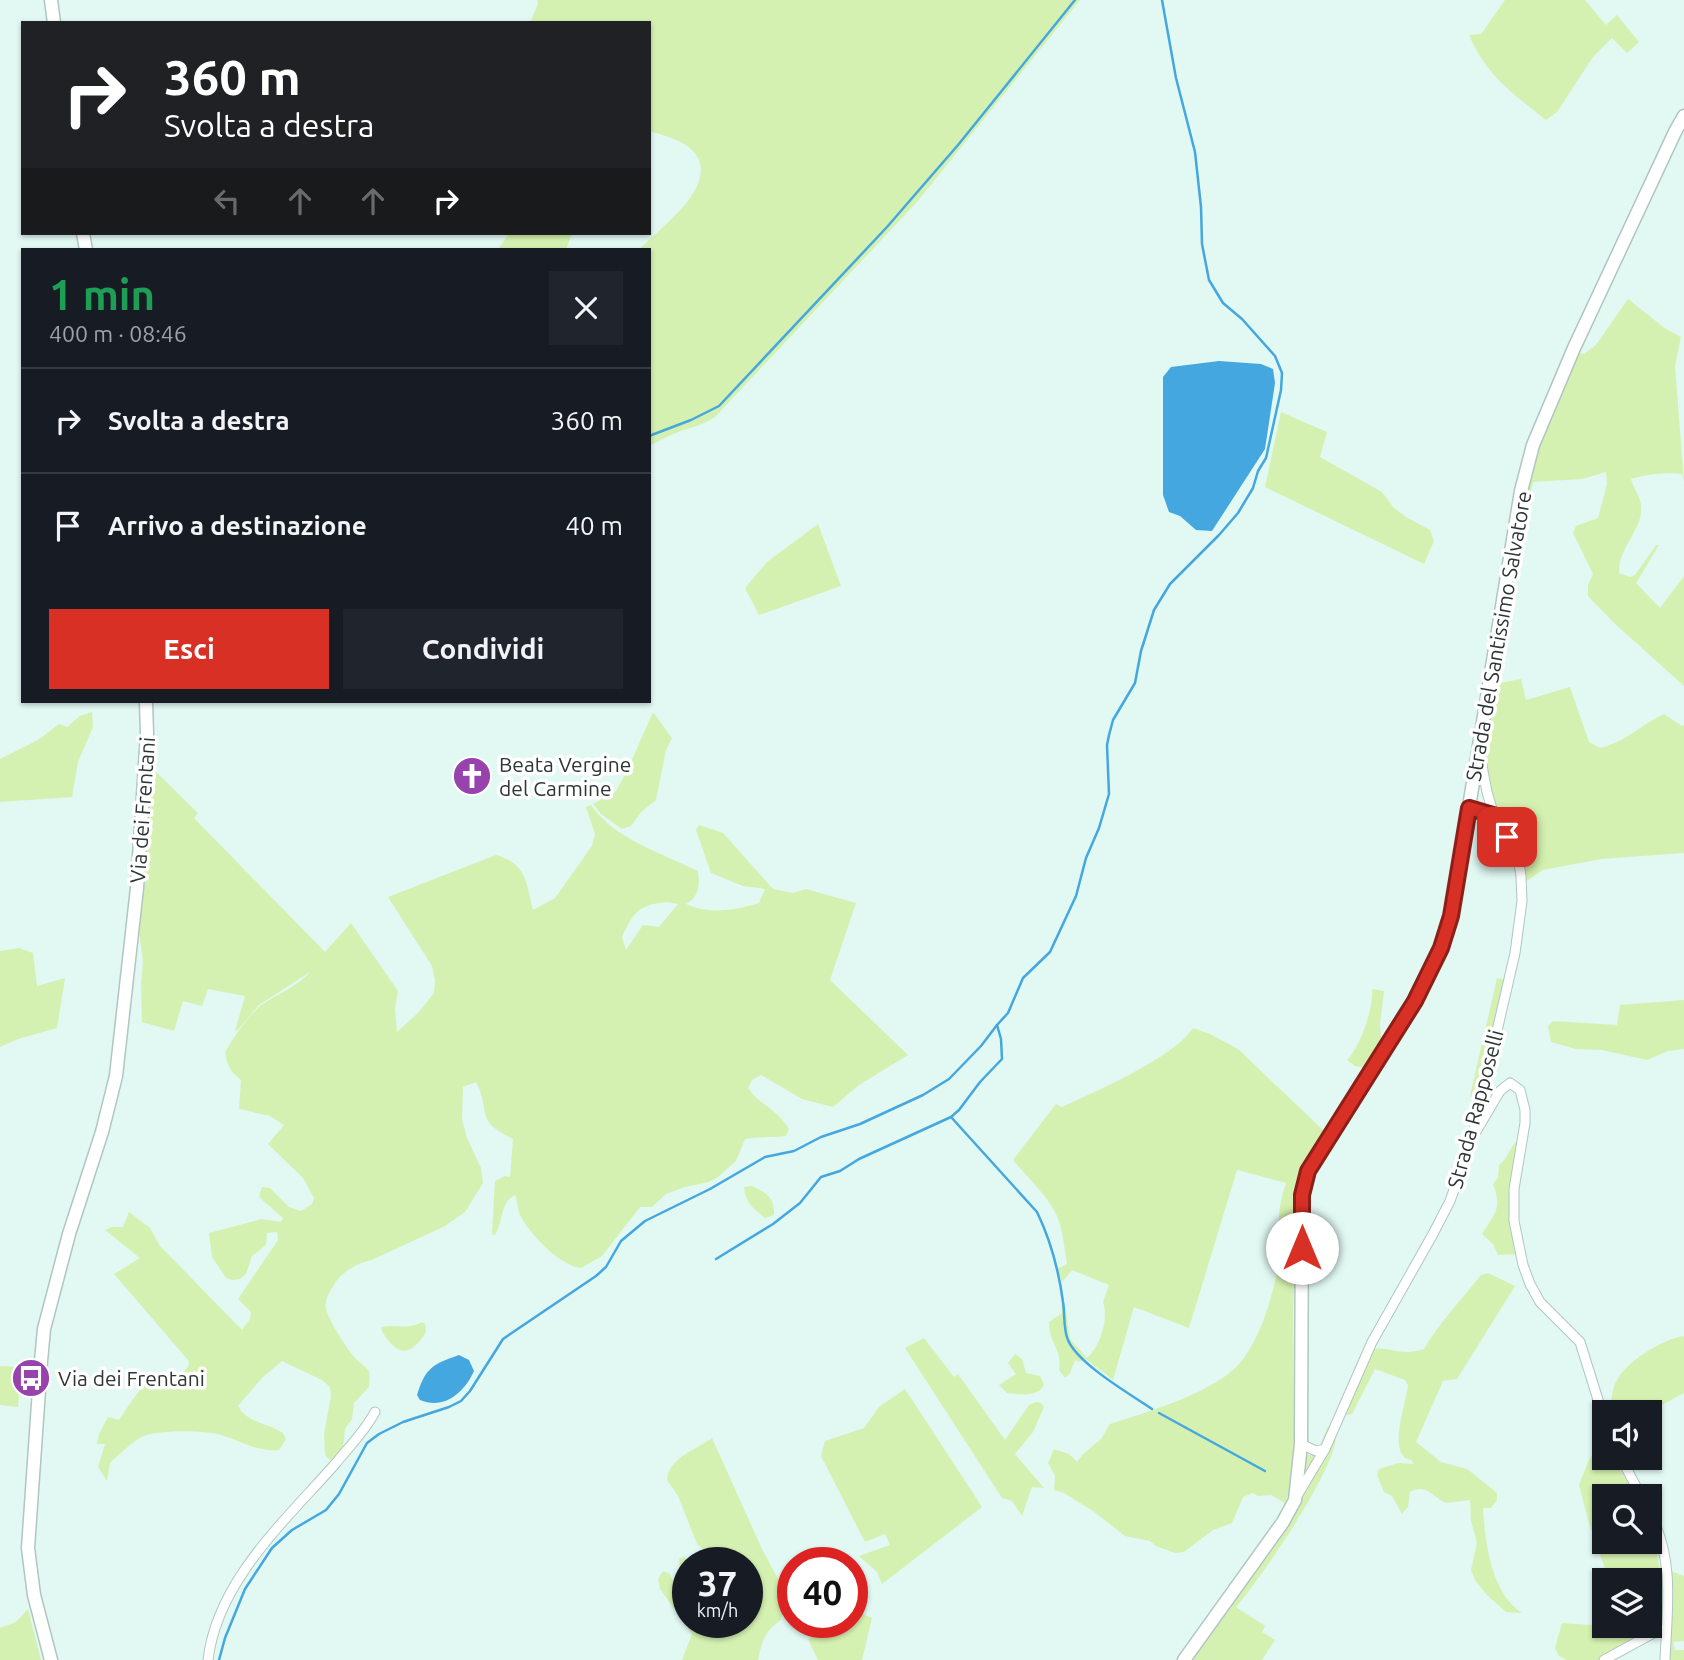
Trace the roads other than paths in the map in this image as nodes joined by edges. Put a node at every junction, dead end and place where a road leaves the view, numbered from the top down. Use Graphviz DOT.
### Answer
graph roads {
  1 [pos="51,0"];
  2 [pos="54,21"];
  3 [pos="1684,116"];
  4 [pos="146,703"];
  5 [pos="1479,750"];
  6 [pos="1469,808"];
  7 [pos="1496,816"];
  8 [pos="1472,1139"];
  9 [pos="1598,1400"];
  10 [pos="375,1412"];
  11 [pos="1301,1444"];
  12 [pos="1325,1449"];
  13 [pos="1295,1500"];
  14 [pos="1662,1543"];
  15 [pos="1666,1629"];
  16 [pos="51,1660"];
  17 [pos="208,1660"];
  18 [pos="1184,1660"];
  19 [pos="1604,1660"];
  20 [pos="1665,1660"];
  1 -- 2 [label="street"];
  3 -- 5 [label="street, Strada del Santissimo Salvatore"];
  4 -- 16 [label="street, Via dei Frentani"];
  5 -- 6 [label="street, Strada del Santissimo Salvatore"];
  5 -- 7 [label="street, Strada Rapposelli"];
  6 -- 7 [label="street"];
  6 -- 11 [label="street, Strada del Santissimo Salvatore"];
  7 -- 8 [label="street, Strada Rapposelli"];
  8 -- 9 [label="street"];
  8 -- 12 [label="street, Strada Rapposelli"];
  10 -- 17 [label="street"];
  11 -- 12 [label="street"];
  11 -- 13 [label="street, Strada del Santissimo Salvatore"];
  12 -- 13 [label="street, Strada Rapposelli"];
  13 -- 18 [label="street, Strada del Santissimo Salvatore"];
  14 -- 15 [label="street"];
  15 -- 19 [label="street"];
  15 -- 20 [label="street"];
}
